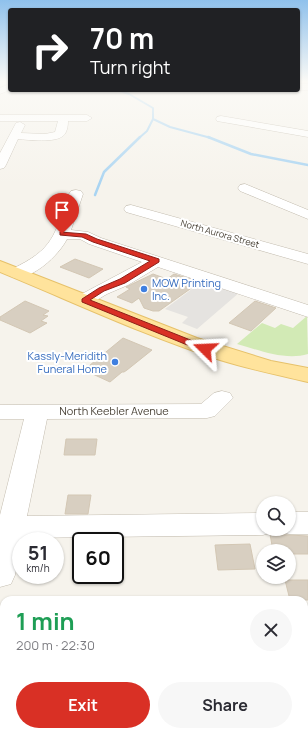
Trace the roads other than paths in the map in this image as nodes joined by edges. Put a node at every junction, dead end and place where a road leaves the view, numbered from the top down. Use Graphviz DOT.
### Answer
graph roads {
  1 [pos="0,118"];
  2 [pos="24,118"];
  3 [pos="63,118"];
  4 [pos="87,118"];
  5 [pos="221,119"];
  6 [pos="308,134"];
  7 [pos="14,136"];
  8 [pos="0,165"];
  9 [pos="245,188"];
  10 [pos="76,194"];
  11 [pos="131,209"];
  12 [pos="308,215"];
  13 [pos="62,234"];
  14 [pos="308,259"];
  15 [pos="156,261"];
  16 [pos="9,270"];
  17 [pos="84,300"];
  18 [pos="308,311"];
  19 [pos="308,376"];
  20 [pos="222,398"];
  21 [pos="37,411"];
  22 [pos="0,412"];
  23 [pos="296,523"];
  24 [pos="308,523"];
  25 [pos="256,524"];
  26 [pos="5,527"];
  27 [pos="0,575"];
  1 -- 2 [label="street"];
  2 -- 3 [label="street"];
  2 -- 7 [label="street"];
  3 -- 4 [label="street"];
  3 -- 7 [label="street"];
  5 -- 6 [label="street"];
  7 -- 8 [label="street"];
  9 -- 12 [label="street"];
  10 -- 13 [label="street"];
  11 -- 14 [label="street, North Aurora Street"];
  13 -- 15 [label="street"];
  13 -- 16 [label="street"];
  15 -- 17 [label="street"];
  15 -- 18 [label="street"];
  16 -- 17 [label="main road"];
  17 -- 19 [label="main road"];
  20 -- 21 [label="street, North Keebler Avenue"];
  21 -- 22 [label="street, North Keebler Avenue"];
  21 -- 26 [label="street"];
  23 -- 24 [label="street"];
  25 -- 26 [label="street"];
  26 -- 27 [label="street"];
}
